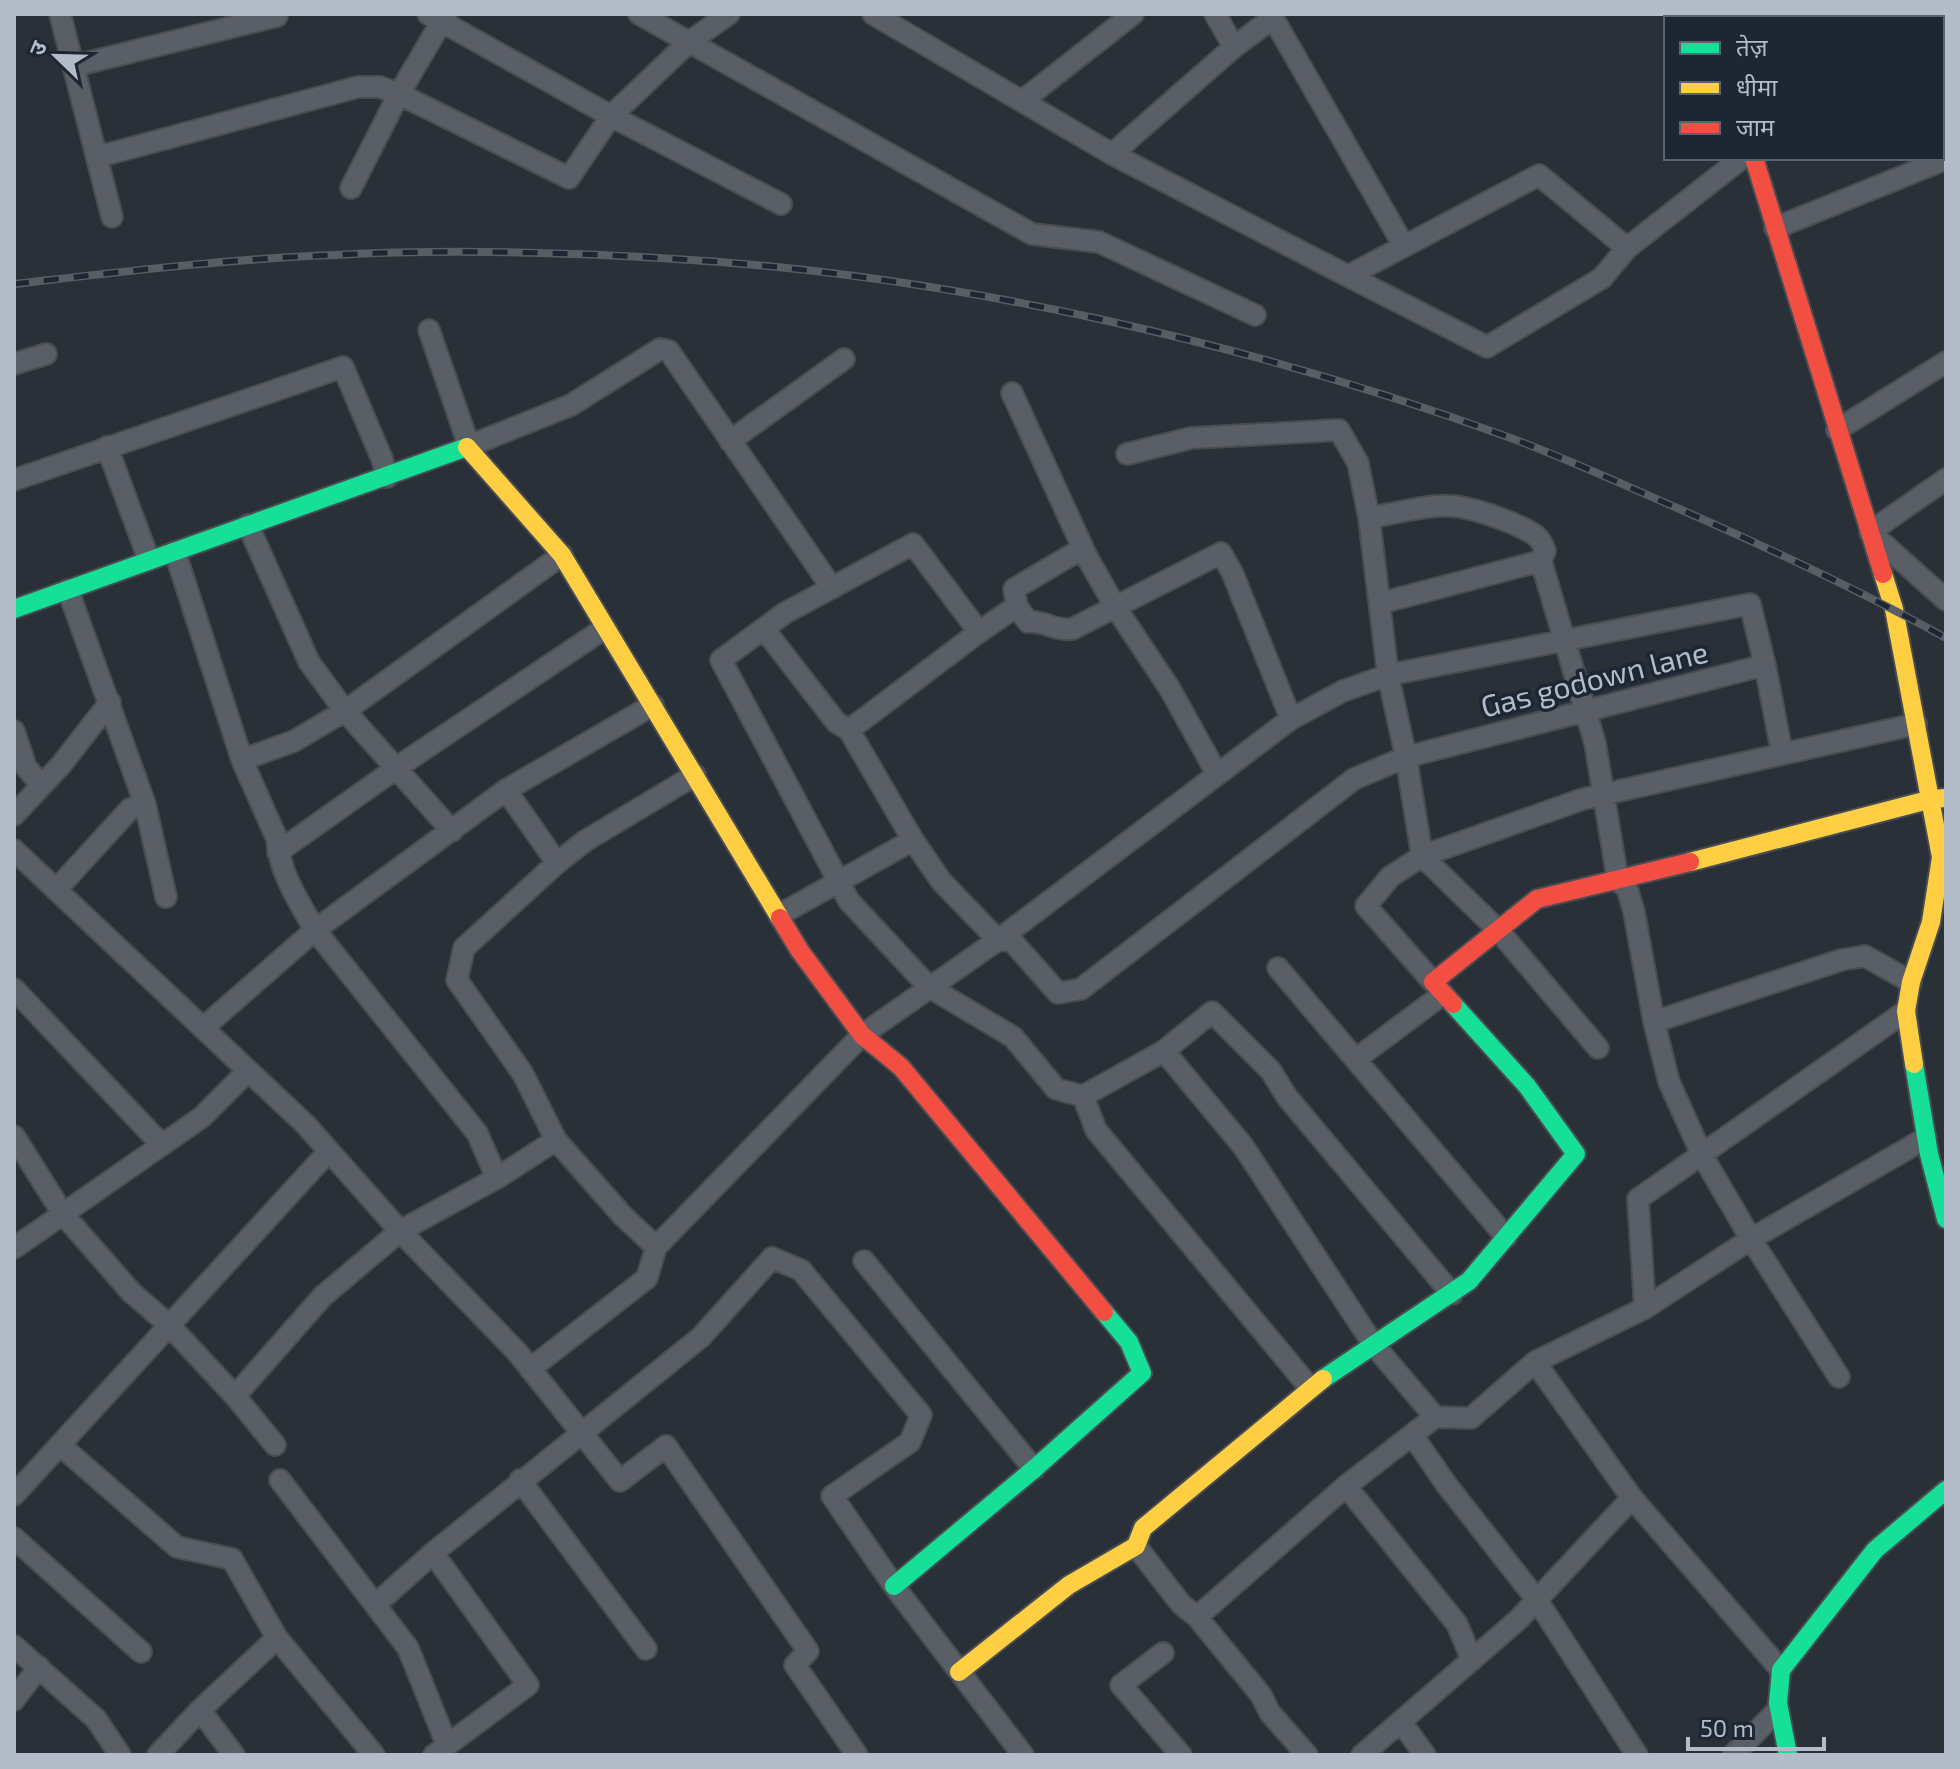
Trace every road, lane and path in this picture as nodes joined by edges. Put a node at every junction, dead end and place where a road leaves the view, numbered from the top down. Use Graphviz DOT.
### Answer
graph roads {
  1 [pos="60,14"];
  2 [pos="639,14"];
  3 [pos="729,14"];
  4 [pos="873,14"];
  5 [pos="1133,14"];
  6 [pos="1215,14"];
  7 [pos="277,16"];
  8 [pos="439,16"];
  9 [pos="689,42"];
  10 [pos="1234,47"];
  11 [pos="74,66"];
  12 [pos="399,94"];
  13 [pos="1022,101"];
  14 [pos="611,116"];
  15 [pos="1112,154"];
  16 [pos="97,157"];
  17 [pos="1739,160"];
  18 [pos="1755,160"];
  19 [pos="1944,160"];
  20 [pos="351,188"];
  21 [pos="781,204"];
  22 [pos="112,217"];
  23 [pos="1775,228"];
  24 [pos="1404,246"];
  25 [pos="1627,248"];
  26 [pos="1348,276"];
  27 [pos="1255,315"];
  28 [pos="429,330"];
  29 [pos="46,354"];
  30 [pos="844,359"];
  31 [pos="1946,362"];
  32 [pos="14,364"];
  33 [pos="1012,393"];
  34 [pos="1837,430"];
  35 [pos="730,441"];
  36 [pos="469,446"];
  37 [pos="107,447"];
  38 [pos="1127,454"];
  39 [pos="387,477"];
  40 [pos="1946,479"];
  41 [pos="14,480"];
  42 [pos="1369,518"];
  43 [pos="248,525"];
  44 [pos="1870,532"];
  45 [pos="1083,548"];
  46 [pos="175,552"];
  47 [pos="562,555"];
  48 [pos="149,560"];
  49 [pos="1541,561"];
  50 [pos="832,588"];
  51 [pos="68,590"];
  52 [pos="1946,600"];
  53 [pos="1381,603"];
  54 [pos="1017,606"];
  55 [pos="1116,608"];
  56 [pos="14,609"];
  57 [pos="605,628"];
  58 [pos="764,629"];
  59 [pos="979,632"];
  60 [pos="1566,639"];
  61 [pos="1765,665"];
  62 [pos="1388,675"];
  63 [pos="110,702"];
  64 [pos="653,705"];
  65 [pos="345,711"];
  66 [pos="1586,712"];
  67 [pos="1291,719"];
  68 [pos="1916,724"];
  69 [pos="849,730"];
  70 [pos="14,731"];
  71 [pos="1782,753"];
  72 [pos="1406,757"];
  73 [pos="242,760"];
  74 [pos="398,767"];
  75 [pos="1217,774"];
  76 [pos="695,775"];
  77 [pos="41,785"];
  78 [pos="506,790"];
  79 [pos="1604,794"];
  80 [pos="1939,799"];
  81 [pos="145,804"];
  82 [pos="14,815"];
  83 [pos="452,831"];
  84 [pos="913,840"];
  85 [pos="14,850"];
  86 [pos="278,852"];
  87 [pos="1422,856"];
  88 [pos="557,863"];
  89 [pos="838,880"];
  90 [pos="1618,881"];
  91 [pos="56,890"];
  92 [pos="166,897"];
  93 [pos="779,915"];
  94 [pos="315,930"];
  95 [pos="1498,930"];
  96 [pos="998,940"];
  97 [pos="1278,968"];
  98 [pos="1911,982"];
  99 [pos="929,987"];
  100 [pos="1438,988"];
  101 [pos="14,989"];
  102 [pos="1906,1011"];
  103 [pos="1654,1022"];
  104 [pos="203,1028"];
  105 [pos="862,1035"];
  106 [pos="1598,1048"];
  107 [pos="1164,1051"];
  108 [pos="1356,1059"];
  109 [pos="248,1071"];
  110 [pos="1083,1096"];
  111 [pos="14,1136"];
  112 [pos="1926,1138"];
  113 [pos="556,1140"];
  114 [pos="162,1145"];
  115 [pos="329,1151"];
  116 [pos="1702,1155"];
  117 [pos="497,1178"];
  118 [pos="63,1214"];
  119 [pos="1946,1219"];
  120 [pos="400,1231"];
  121 [pos="1506,1237"];
  122 [pos="1751,1239"];
  123 [pos="656,1247"];
  124 [pos="14,1248"];
  125 [pos="864,1261"];
  126 [pos="1452,1294"];
  127 [pos="1645,1308"];
  128 [pos="169,1325"];
  129 [pos="1373,1344"];
  130 [pos="1535,1362"];
  131 [pos="530,1369"];
  132 [pos="1839,1377"];
  133 [pos="1310,1388"];
  134 [pos="235,1396"];
  135 [pos="1435,1417"];
  136 [pos="581,1432"];
  137 [pos="1413,1436"];
  138 [pos="275,1445"];
  139 [pos="61,1446"];
  140 [pos="1034,1469"];
  141 [pos="280,1480"];
  142 [pos="520,1480"];
  143 [pos="1346,1486"];
  144 [pos="1946,1490"];
  145 [pos="14,1495"];
  146 [pos="1632,1498"];
  147 [pos="14,1538"];
  148 [pos="1136,1546"];
  149 [pos="433,1553"];
  150 [pos="894,1586"];
  151 [pos="384,1597"];
  152 [pos="1537,1600"];
  153 [pos="1197,1617"];
  154 [pos="277,1638"];
  155 [pos="14,1646"];
  156 [pos="646,1649"];
  157 [pos="141,1652"];
  158 [pos="1163,1653"];
  159 [pos="1472,1660"];
  160 [pos="39,1667"];
  161 [pos="1781,1670"];
  162 [pos="959,1672"];
  163 [pos="14,1700"];
  164 [pos="200,1710"];
  165 [pos="1777,1711"];
  166 [pos="1401,1722"];
  167 [pos="437,1753"];
  168 [pos="120,1755"];
  169 [pos="158,1755"];
  170 [pos="234,1755"];
  171 [pos="374,1755"];
  172 [pos="857,1755"];
  173 [pos="1023,1755"];
  174 [pos="1181,1755"];
  175 [pos="1307,1755"];
  176 [pos="1362,1755"];
  177 [pos="1425,1755"];
  178 [pos="1637,1755"];
  179 [pos="1733,1755"];
  180 [pos="1788,1755"];
  1 -- 11 [label="street"];
  2 -- 9 [label="street"];
  3 -- 9 [label="street"];
  4 -- 13 [label="street"];
  5 -- 13 [label="street"];
  6 -- 10 [label="street"];
  7 -- 11 [label="street"];
  8 -- 12 [label="street"];
  8 -- 14 [label="street"];
  9 -- 14 [label="street"];
  9 -- 27 [label="street"];
  10 -- 15 [label="street"];
  10 -- 24 [label="street"];
  11 -- 16 [label="street"];
  12 -- 14 [label="street"];
  12 -- 16 [label="street"];
  12 -- 20 [label="street"];
  13 -- 15 [label="street"];
  14 -- 21 [label="street"];
  15 -- 26 [label="street"];
  16 -- 22 [label="street"];
  17 -- 25 [label="street"];
  18 -- 23 [label="street"];
  19 -- 23 [label="street"];
  23 -- 34 [label="street"];
  24 -- 25 [label="street"];
  24 -- 26 [label="street"];
  25 -- 26 [label="street"];
  28 -- 36 [label="street"];
  29 -- 32 [label="street"];
  30 -- 35 [label="street"];
  31 -- 34 [label="street"];
  33 -- 45 [label="street"];
  34 -- 44 [label="street"];
  35 -- 36 [label="street"];
  35 -- 50 [label="street"];
  36 -- 39 [label="street"];
  36 -- 47 [label="street"];
  37 -- 39 [label="street"];
  37 -- 41 [label="street"];
  37 -- 48 [label="street"];
  38 -- 42 [label="street"];
  39 -- 43 [label="street"];
  40 -- 44 [label="street"];
  42 -- 49 [label="street"];
  42 -- 53 [label="street"];
  43 -- 46 [label="street"];
  43 -- 65 [label="street"];
  44 -- 52 [label="street"];
  44 -- 68 [label="street"];
  45 -- 54 [label="street"];
  45 -- 55 [label="street"];
  46 -- 48 [label="street"];
  46 -- 73 [label="street"];
  47 -- 57 [label="street"];
  47 -- 65 [label="street"];
  48 -- 51 [label="street"];
  49 -- 53 [label="street"];
  49 -- 60 [label="street"];
  50 -- 58 [label="street"];
  50 -- 59 [label="street"];
  51 -- 56 [label="street"];
  51 -- 63 [label="street"];
  53 -- 62 [label="street"];
  54 -- 55 [label="street"];
  54 -- 59 [label="street"];
  55 -- 67 [label="street"];
  55 -- 75 [label="street"];
  57 -- 64 [label="street"];
  57 -- 74 [label="street"];
  58 -- 69 [label="street"];
  58 -- 89 [label="street"];
  59 -- 69 [label="street"];
  60 -- 61 [label="street"];
  60 -- 62 [label="street"];
  60 -- 66 [label="street"];
  61 -- 66 [label="street, Gas godown lane"];
  61 -- 71 [label="street"];
  62 -- 67 [label="street"];
  62 -- 72 [label="street"];
  63 -- 77 [label="street"];
  63 -- 81 [label="street"];
  64 -- 76 [label="street"];
  64 -- 78 [label="street"];
  65 -- 73 [label="street"];
  65 -- 74 [label="street"];
  66 -- 72 [label="street, Gas godown lane"];
  66 -- 79 [label="street"];
  67 -- 75 [label="street"];
  68 -- 71 [label="street"];
  68 -- 80 [label="street"];
  69 -- 84 [label="street"];
  70 -- 77 [label="street"];
  71 -- 79 [label="street"];
  72 -- 87 [label="street"];
  72 -- 96 [label="street, Gas godown lane"];
  73 -- 86 [label="street"];
  74 -- 83 [label="street"];
  74 -- 86 [label="street"];
  75 -- 96 [label="street"];
  76 -- 88 [label="street"];
  76 -- 93 [label="street"];
  77 -- 82 [label="street"];
  78 -- 83 [label="street"];
  78 -- 88 [label="street"];
  79 -- 87 [label="street"];
  79 -- 90 [label="street"];
  80 -- 90 [label="street"];
  80 -- 98 [label="street"];
  81 -- 91 [label="street"];
  81 -- 92 [label="street"];
  83 -- 94 [label="street"];
  84 -- 89 [label="street"];
  84 -- 96 [label="street"];
  85 -- 91 [label="street"];
  86 -- 94 [label="street"];
  87 -- 95 [label="street"];
  87 -- 100 [label="street"];
  88 -- 113 [label="street"];
  89 -- 93 [label="street"];
  89 -- 99 [label="street"];
  90 -- 95 [label="street"];
  90 -- 103 [label="street"];
  91 -- 104 [label="street"];
  93 -- 105 [label="street"];
  94 -- 104 [label="street"];
  94 -- 117 [label="street"];
  95 -- 100 [label="street"];
  95 -- 106 [label="street"];
  96 -- 99 [label="street"];
  97 -- 108 [label="street"];
  98 -- 102 [label="street"];
  98 -- 103 [label="street"];
  99 -- 105 [label="street"];
  99 -- 110 [label="street"];
  100 -- 108 [label="street"];
  100 -- 121 [label="street"];
  101 -- 114 [label="street"];
  102 -- 112 [label="street"];
  102 -- 116 [label="street"];
  103 -- 116 [label="street"];
  104 -- 109 [label="street"];
  105 -- 123 [label="street"];
  105 -- 140 [label="street"];
  107 -- 110 [label="street"];
  107 -- 126 [label="street"];
  107 -- 129 [label="street"];
  108 -- 121 [label="street"];
  109 -- 114 [label="street"];
  109 -- 115 [label="street"];
  110 -- 133 [label="street"];
  111 -- 118 [label="street"];
  112 -- 119 [label="street"];
  112 -- 122 [label="street"];
  113 -- 117 [label="street"];
  113 -- 123 [label="street"];
  114 -- 118 [label="street"];
  115 -- 120 [label="street"];
  115 -- 128 [label="street"];
  116 -- 122 [label="street"];
  116 -- 127 [label="street"];
  117 -- 120 [label="street"];
  118 -- 124 [label="street"];
  118 -- 128 [label="street"];
  120 -- 131 [label="street"];
  120 -- 134 [label="street"];
  121 -- 126 [label="street"];
  122 -- 127 [label="street"];
  122 -- 132 [label="street"];
  123 -- 131 [label="street"];
  125 -- 140 [label="street"];
  126 -- 129 [label="street"];
  127 -- 130 [label="street"];
  128 -- 134 [label="street"];
  128 -- 139 [label="street"];
  129 -- 133 [label="street"];
  129 -- 135 [label="street"];
  130 -- 135 [label="street"];
  130 -- 146 [label="street"];
  131 -- 136 [label="street"];
  133 -- 148 [label="street"];
  134 -- 138 [label="street"];
  135 -- 137 [label="street"];
  136 -- 142 [label="street"];
  136 -- 150 [label="street"];
  136 -- 172 [label="street"];
  137 -- 143 [label="street"];
  137 -- 152 [label="street"];
  139 -- 145 [label="street"];
  139 -- 154 [label="street"];
  140 -- 150 [label="street"];
  141 -- 167 [label="street"];
  142 -- 149 [label="street"];
  142 -- 156 [label="street"];
  143 -- 153 [label="street"];
  143 -- 159 [label="street"];
  144 -- 161 [label="street"];
  146 -- 152 [label="street"];
  146 -- 161 [label="street"];
  147 -- 157 [label="street"];
  148 -- 153 [label="street"];
  148 -- 162 [label="street"];
  149 -- 151 [label="street"];
  149 -- 167 [label="street"];
  150 -- 162 [label="street"];
  152 -- 159 [label="street"];
  152 -- 178 [label="street"];
  153 -- 175 [label="street"];
  154 -- 164 [label="street"];
  154 -- 171 [label="street"];
  155 -- 160 [label="street"];
  158 -- 174 [label="street"];
  159 -- 166 [label="street"];
  160 -- 163 [label="street"];
  160 -- 168 [label="street"];
  161 -- 165 [label="street"];
  162 -- 173 [label="street"];
  164 -- 169 [label="street"];
  164 -- 170 [label="street"];
  165 -- 179 [label="street"];
  165 -- 180 [label="street"];
  166 -- 176 [label="street"];
  166 -- 177 [label="street"];
}
